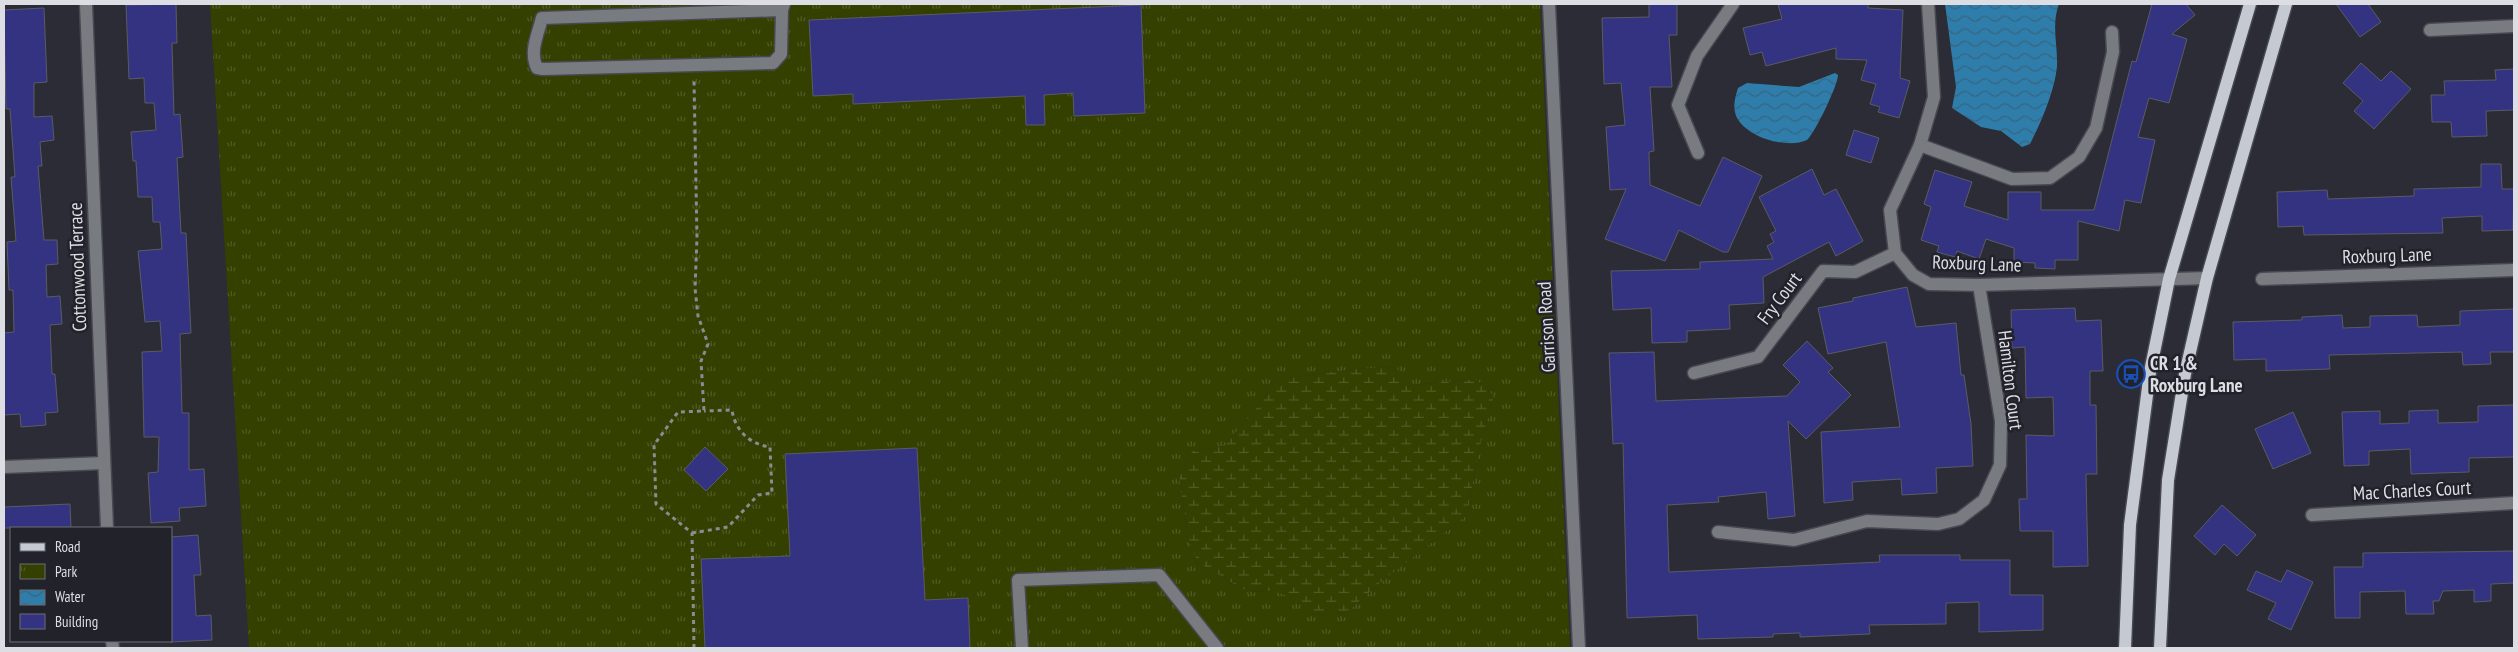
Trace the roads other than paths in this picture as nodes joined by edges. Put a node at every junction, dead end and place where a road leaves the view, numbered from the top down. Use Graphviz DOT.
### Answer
graph roads {
  1 [pos="86,4"];
  2 [pos="1549,4"];
  3 [pos="1733,4"];
  4 [pos="1928,4"];
  5 [pos="2250,4"];
  6 [pos="2286,4"];
  7 [pos="783,7"];
  8 [pos="2514,26"];
  9 [pos="2430,30"];
  10 [pos="2112,32"];
  11 [pos="1920,144"];
  12 [pos="1698,154"];
  13 [pos="1895,253"];
  14 [pos="2514,270"];
  15 [pos="2207,278"];
  16 [pos="2169,279"];
  17 [pos="2262,279"];
  18 [pos="1979,285"];
  19 [pos="1694,373"];
  20 [pos="104,463"];
  21 [pos="4,467"];
  22 [pos="2514,504"];
  23 [pos="2312,515"];
  24 [pos="107,527"];
  25 [pos="1718,532"];
  26 [pos="1022,648"];
  27 [pos="1217,648"];
  28 [pos="1579,648"];
  29 [pos="2125,648"];
  30 [pos="2160,648"];
  1 -- 20 [label="street, Cottonwood Terrace"];
  2 -- 28 [label="street, Garrison Road"];
  3 -- 12 [label="street"];
  4 -- 11 [label="street"];
  5 -- 16 [label="main road"];
  6 -- 15 [label="main road"];
  7 -- 7 [label="street"];
  8 -- 9 [label="street"];
  10 -- 11 [label="street"];
  11 -- 13 [label="street"];
  13 -- 18 [label="street, Roxburg Lane"];
  13 -- 19 [label="street, Fry Court"];
  14 -- 17 [label="street, Roxburg Lane"];
  15 -- 16 [label="street, Roxburg Lane"];
  15 -- 30 [label="main road"];
  16 -- 18 [label="street, Roxburg Lane"];
  16 -- 29 [label="main road"];
  18 -- 25 [label="street, Hamilton Court"];
  20 -- 21 [label="street"];
  20 -- 24 [label="street, Cottonwood Terrace"];
  22 -- 23 [label="street, Mac Charles Court"];
  26 -- 27 [label="street"];
}
